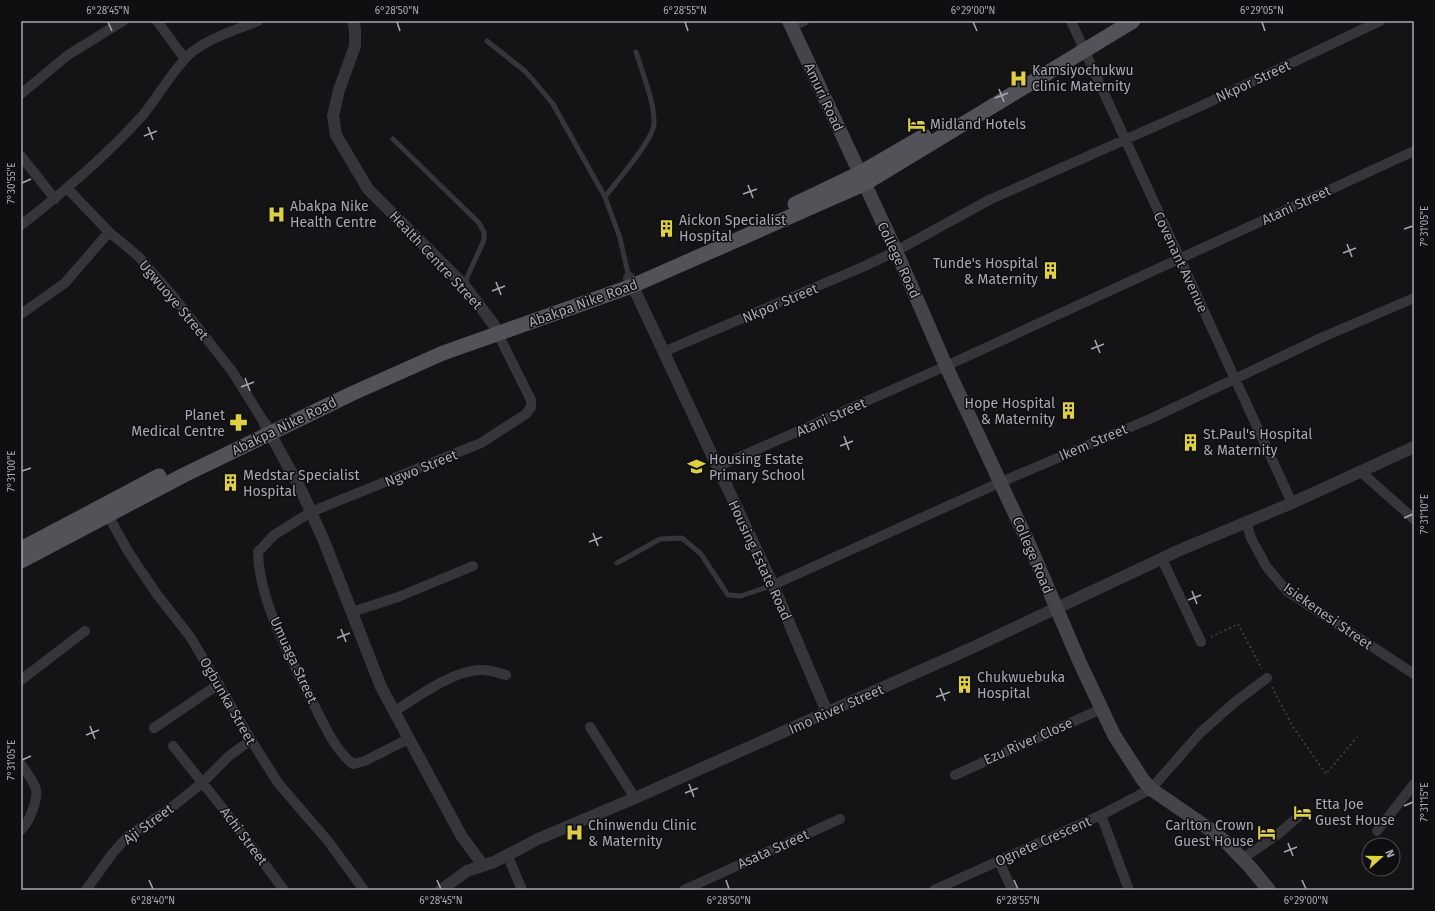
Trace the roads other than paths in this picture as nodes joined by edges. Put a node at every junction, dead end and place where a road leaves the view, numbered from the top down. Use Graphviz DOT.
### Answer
graph roads {
  1 [pos="123,21"];
  2 [pos="156,21"];
  3 [pos="258,21"];
  4 [pos="353,21"];
  5 [pos="804,21"];
  6 [pos="1071,21"];
  7 [pos="1120,21"];
  8 [pos="1133,21"];
  9 [pos="1380,21"];
  10 [pos="790,24"];
  11 [pos="487,41"];
  12 [pos="1083,47"];
  13 [pos="636,52"];
  14 [pos="185,59"];
  15 [pos="21,94"];
  16 [pos="1125,138"];
  17 [pos="393,139"];
  18 [pos="1414,151"];
  19 [pos="21,156"];
  20 [pos="862,179"];
  21 [pos="68,189"];
  22 [pos="605,197"];
  23 [pos="55,199"];
  24 [pos="21,225"];
  25 [pos="109,232"];
  26 [pos="896,252"];
  27 [pos="1179,259"];
  28 [pos="631,282"];
  29 [pos="464,285"];
  30 [pos="1414,298"];
  31 [pos="21,314"];
  32 [pos="496,329"];
  33 [pos="663,352"];
  34 [pos="946,366"];
  35 [pos="1235,378"];
  36 [pos="267,428"];
  37 [pos="1414,447"];
  38 [pos="717,467"];
  39 [pos="1361,472"];
  40 [pos="1001,482"];
  41 [pos="1292,503"];
  42 [pos="105,510"];
  43 [pos="311,512"];
  44 [pos="1414,519"];
  45 [pos="1246,522"];
  46 [pos="21,549"];
  47 [pos="1162,559"];
  48 [pos="21,561"];
  49 [pos="617,563"];
  50 [pos="473,566"];
  51 [pos="773,586"];
  52 [pos="1056,607"];
  53 [pos="352,612"];
  54 [pos="85,631"];
  55 [pos="1201,642"];
  56 [pos="1414,674"];
  57 [pos="506,675"];
  58 [pos="1267,678"];
  59 [pos="21,680"];
  60 [pos="219,684"];
  61 [pos="1101,709"];
  62 [pos="395,711"];
  63 [pos="827,712"];
  64 [pos="590,727"];
  65 [pos="154,728"];
  66 [pos="408,739"];
  67 [pos="251,740"];
  68 [pos="173,746"];
  69 [pos="21,764"];
  70 [pos="955,775"];
  71 [pos="202,783"];
  72 [pos="1414,784"];
  73 [pos="1151,789"];
  74 [pos="636,798"];
  75 [pos="1101,815"];
  76 [pos="1298,817"];
  77 [pos="840,819"];
  78 [pos="21,830"];
  79 [pos="1377,831"];
  80 [pos="507,854"];
  81 [pos="1242,859"];
  82 [pos="999,861"];
  83 [pos="483,865"];
  84 [pos="86,890"];
  85 [pos="284,890"];
  86 [pos="364,890"];
  87 [pos="441,890"];
  88 [pos="522,890"];
  89 [pos="684,890"];
  90 [pos="934,890"];
  91 [pos="1012,890"];
  92 [pos="1129,890"];
  93 [pos="1269,890"];
  1 -- 15 [label="street"];
  2 -- 14 [label="street"];
  3 -- 14 [label="street"];
  4 -- 29 [label="street, Health Centre Street"];
  5 -- 10 [label="street"];
  6 -- 12 [label="street, Covenant Avenue"];
  7 -- 12 [label="main road, Abakpa Nike Road"];
  8 -- 12 [label="main road, Abakpa Nike Road"];
  9 -- 16 [label="street, Nkpor Street"];
  10 -- 20 [label="main road, Amuri Road"];
  11 -- 22 [label="lane"];
  12 -- 16 [label="street, Covenant Avenue"];
  12 -- 20 [label="main road, Abakpa Nike Road"];
  13 -- 22 [label="lane"];
  14 -- 21 [label="street"];
  16 -- 26 [label="street, Nkpor Street"];
  16 -- 27 [label="street, Covenant Avenue"];
  17 -- 29 [label="lane"];
  18 -- 27 [label="street, Atani Street"];
  19 -- 23 [label="street"];
  20 -- 26 [label="main road, College Road"];
  20 -- 28 [label="main road, Abakpa Nike Road"];
  21 -- 23 [label="street"];
  21 -- 25 [label="street, Ugwuoye Street"];
  22 -- 28 [label="lane"];
  23 -- 24 [label="street"];
  25 -- 31 [label="street"];
  25 -- 36 [label="street, Ugwuoye Street"];
  26 -- 33 [label="street, Nkpor Street"];
  26 -- 34 [label="main road, College Road"];
  27 -- 34 [label="street, Atani Street"];
  27 -- 35 [label="street, Covenant Avenue"];
  28 -- 32 [label="main road, Abakpa Nike Road"];
  28 -- 33 [label="street, Housing Estate Road"];
  29 -- 32 [label="street, Health Centre Street"];
  30 -- 35 [label="street, Ikem Street"];
  32 -- 36 [label="main road, Abakpa Nike Road"];
  32 -- 43 [label="street, Ngwo Street"];
  33 -- 38 [label="street, Housing Estate Road"];
  34 -- 38 [label="street, Atani Street"];
  34 -- 40 [label="main road, College Road"];
  35 -- 40 [label="street, Ikem Street"];
  35 -- 41 [label="street, Covenant Avenue"];
  36 -- 42 [label="main road, Abakpa Nike Road"];
  36 -- 43 [label="street"];
  37 -- 39 [label="street, Imo River Street"];
  38 -- 51 [label="street, Housing Estate Road"];
  39 -- 41 [label="street, Imo River Street"];
  39 -- 44 [label="street"];
  40 -- 51 [label="street, Ikem Street"];
  40 -- 52 [label="main road, College Road"];
  41 -- 45 [label="street, Imo River Street"];
  42 -- 46 [label="main road, Abakpa Nike Road"];
  42 -- 48 [label="main road, Abakpa Nike Road"];
  42 -- 60 [label="street, Ogbunka Street"];
  43 -- 53 [label="street"];
  43 -- 66 [label="street, Umuaga Street"];
  45 -- 47 [label="street, Imo River Street"];
  45 -- 56 [label="street, Isiekenesi Street"];
  47 -- 52 [label="street, Imo River Street"];
  47 -- 55 [label="street"];
  49 -- 51 [label="lane"];
  50 -- 53 [label="street"];
  51 -- 63 [label="street, Housing Estate Road"];
  52 -- 61 [label="main road, College Road"];
  52 -- 63 [label="street, Imo River Street"];
  53 -- 62 [label="street"];
  54 -- 59 [label="street"];
  57 -- 62 [label="street"];
  58 -- 73 [label="street"];
  60 -- 65 [label="street"];
  60 -- 67 [label="street, Ogbunka Street"];
  61 -- 70 [label="street, Ezu River Close"];
  61 -- 73 [label="main road, College Road"];
  62 -- 66 [label="street"];
  63 -- 74 [label="street, Imo River Street"];
  64 -- 74 [label="street"];
  66 -- 83 [label="street"];
  67 -- 71 [label="street, Aji Street"];
  67 -- 86 [label="street, Ogbunka Street"];
  68 -- 71 [label="street, Achi Street"];
  69 -- 78 [label="street"];
  71 -- 84 [label="street, Aji Street"];
  71 -- 85 [label="street, Achi Street"];
  72 -- 79 [label="street"];
  73 -- 75 [label="street, Ognete Crescent"];
  73 -- 81 [label="main road, College Road"];
  74 -- 80 [label="street, Imo River Street"];
  75 -- 82 [label="street, Ognete Crescent"];
  75 -- 92 [label="street"];
  76 -- 81 [label="street"];
  77 -- 89 [label="street, Asata Street"];
  80 -- 83 [label="street, Imo River Street"];
  80 -- 88 [label="street"];
  81 -- 93 [label="main road, College Road"];
  82 -- 90 [label="street, Ognete Crescent"];
  82 -- 91 [label="street"];
  83 -- 87 [label="street, Imo River Street"];
}
